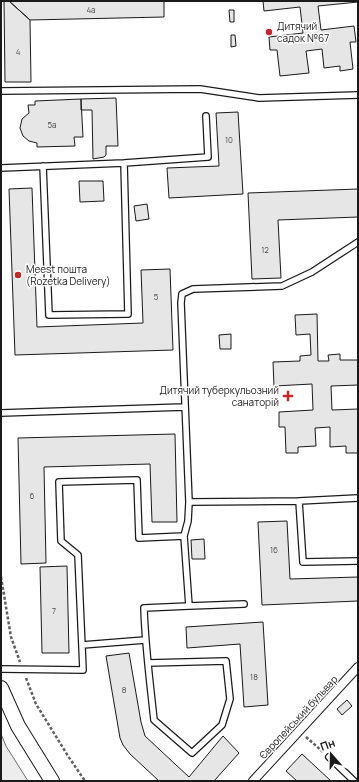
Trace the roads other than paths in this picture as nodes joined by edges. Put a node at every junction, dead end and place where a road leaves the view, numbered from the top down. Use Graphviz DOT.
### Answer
graph roads {
  1 [pos="1,91"];
  2 [pos="358,95"];
  3 [pos="206,116"];
  4 [pos="124,163"];
  5 [pos="43,166"];
  6 [pos="1,168"];
  7 [pos="358,242"];
  8 [pos="184,408"];
  9 [pos="1,412"];
  10 [pos="358,498"];
  11 [pos="299,501"];
  12 [pos="189,502"];
  13 [pos="184,536"];
  14 [pos="358,561"];
  15 [pos="244,604"];
  16 [pos="189,606"];
  17 [pos="145,640"];
  18 [pos="82,644"];
  19 [pos="148,663"];
  20 [pos="358,667"];
  21 [pos="1,669"];
  22 [pos="1,688"];
  23 [pos="328,757"];
  24 [pos="52,781"];
  25 [pos="253,781"];
  26 [pos="354,781"];
  1 -- 2 [label="lane"];
  3 -- 4 [label="lane"];
  4 -- 5 [label="lane"];
  4 -- 5 [label="lane"];
  5 -- 6 [label="lane"];
  7 -- 8 [label="lane"];
  8 -- 9 [label="lane"];
  8 -- 12 [label="lane"];
  10 -- 11 [label="lane"];
  11 -- 12 [label="lane"];
  11 -- 14 [label="lane"];
  12 -- 13 [label="lane"];
  13 -- 16 [label="lane"];
  13 -- 18 [label="lane"];
  15 -- 16 [label="lane"];
  16 -- 17 [label="lane"];
  17 -- 18 [label="lane"];
  17 -- 19 [label="lane"];
  18 -- 21 [label="lane"];
  19 -- 19 [label="lane"];
  20 -- 25 [label="street, Європейський бульвар"];
  22 -- 24 [label="street"];
  23 -- 26 [label="lane"];
}
